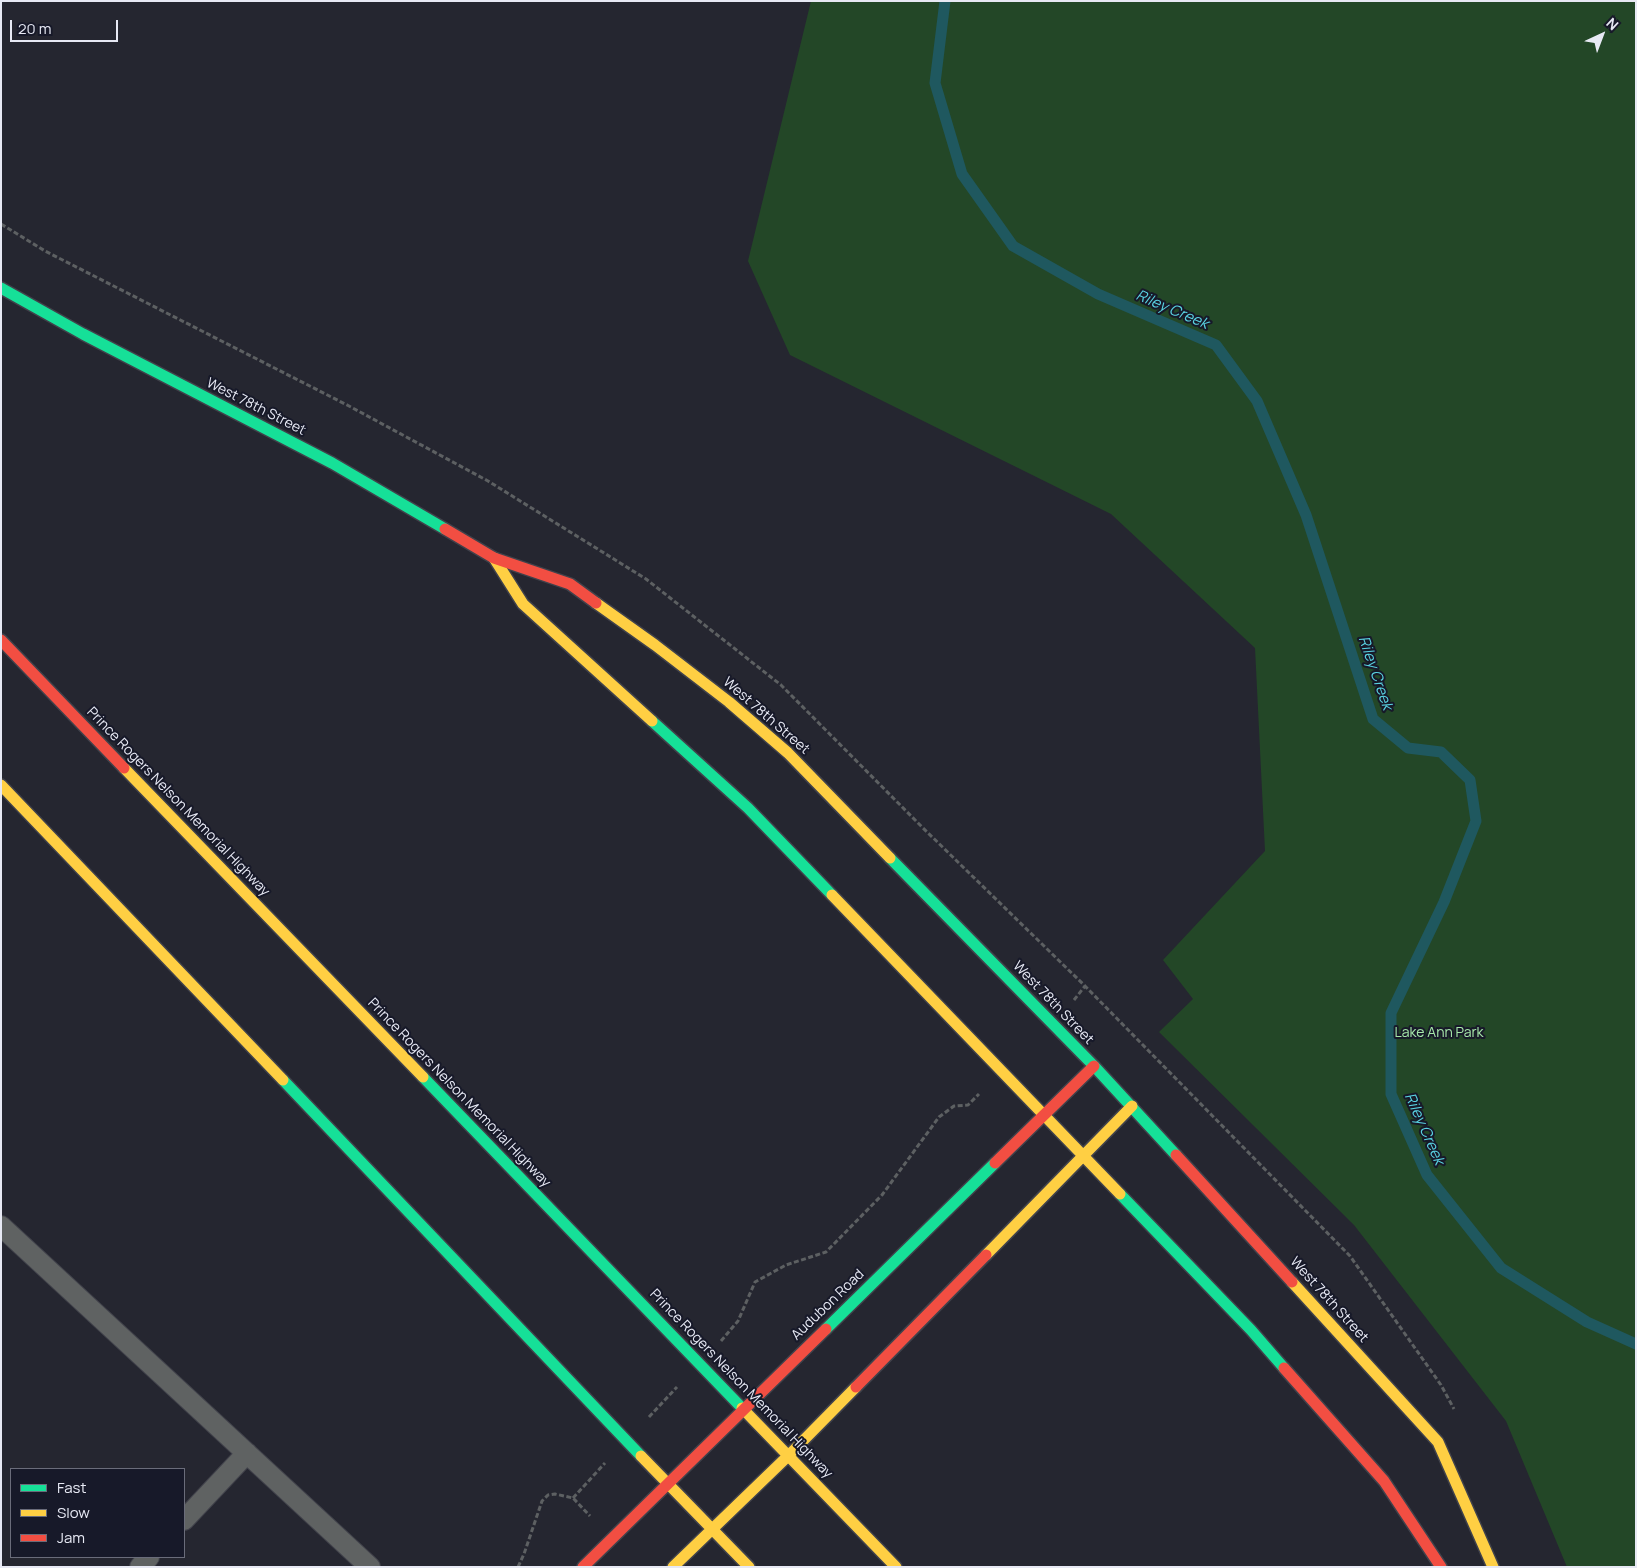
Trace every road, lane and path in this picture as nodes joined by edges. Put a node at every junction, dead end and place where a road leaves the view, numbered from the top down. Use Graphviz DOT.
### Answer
graph roads {
  1 [pos="1,288"];
  2 [pos="494,558"];
  3 [pos="1,640"];
  4 [pos="1,784"];
  5 [pos="1085,986"];
  6 [pos="1053,1024"];
  7 [pos="1094,1066"];
  8 [pos="1002,1072"];
  9 [pos="1132,1106"];
  10 [pos="1044,1115"];
  11 [pos="1083,1155"];
  12 [pos="1,1226"];
  13 [pos="700,1364"];
  14 [pos="744,1409"];
  15 [pos="626,1440"];
  16 [pos="247,1453"];
  17 [pos="789,1455"];
  18 [pos="668,1483"];
  19 [pos="573,1498"];
  20 [pos="185,1519"];
  21 [pos="712,1528"];
  22 [pos="370,1567"];
  23 [pos="583,1567"];
  24 [pos="673,1567"];
  25 [pos="749,1567"];
  26 [pos="896,1567"];
  27 [pos="1441,1567"];
  28 [pos="1493,1567"];
  1 -- 2 [label="street, West 78th Street"];
  2 -- 6 [label="street, West 78th Street"];
  2 -- 8 [label="street, West 78th Street"];
  3 -- 13 [label="street, Prince Rogers Nelson Memorial Highway"];
  4 -- 15 [label="street"];
  5 -- 6 [label="path"];
  6 -- 7 [label="street, West 78th Street"];
  7 -- 9 [label="street, West 78th Street"];
  7 -- 10 [label="street, Audubon Road"];
  8 -- 10 [label="street, West 78th Street"];
  8 -- 13 [label="path"];
  9 -- 11 [label="street"];
  9 -- 28 [label="street, West 78th Street"];
  10 -- 11 [label="street, West 78th Street"];
  10 -- 14 [label="street, Audubon Road"];
  11 -- 17 [label="street"];
  11 -- 27 [label="street, West 78th Street"];
  12 -- 16 [label="lane"];
  13 -- 14 [label="street, Prince Rogers Nelson Memorial Highway"];
  13 -- 15 [label="path"];
  14 -- 17 [label="street, Prince Rogers Nelson Memorial Highway"];
  14 -- 18 [label="street, Audubon Road"];
  15 -- 18 [label="street"];
  15 -- 19 [label="path"];
  16 -- 20 [label="lane"];
  16 -- 22 [label="lane"];
  17 -- 21 [label="street"];
  17 -- 26 [label="street, Prince Rogers Nelson Memorial Highway"];
  18 -- 21 [label="street"];
  18 -- 23 [label="street, Audubon Road"];
  21 -- 24 [label="street"];
  21 -- 25 [label="street"];
}
